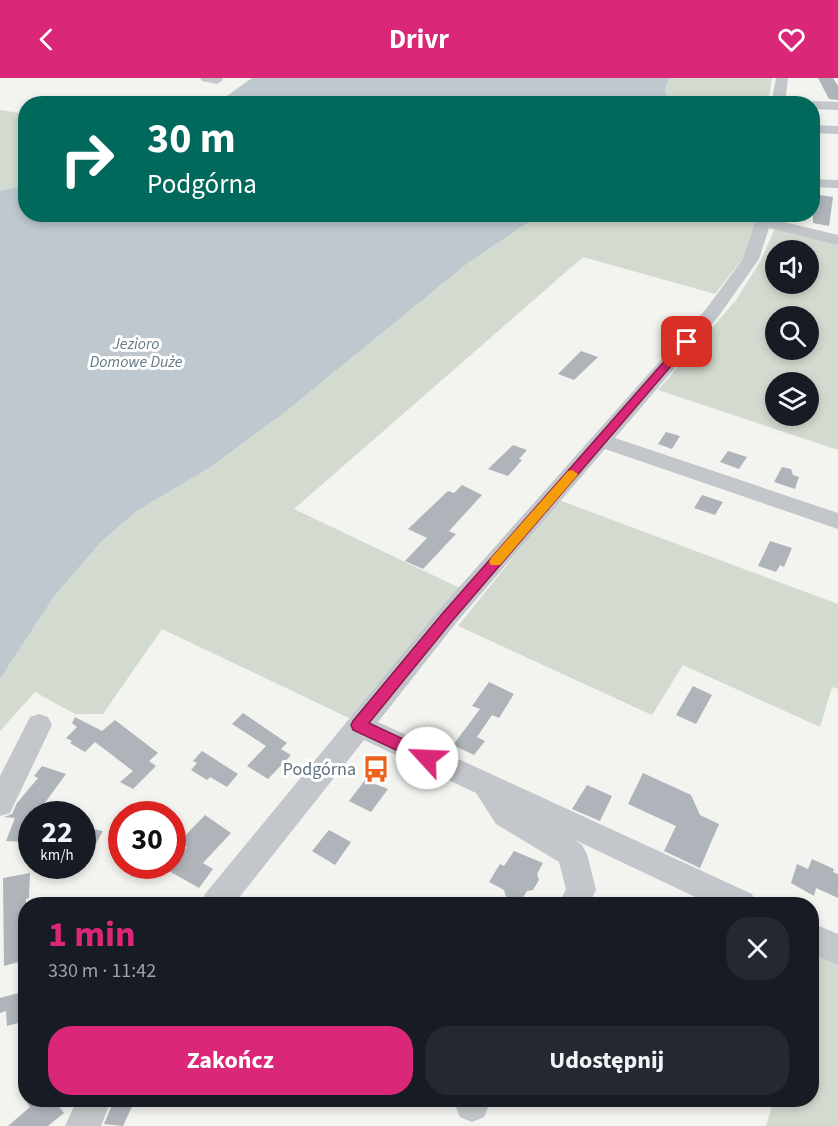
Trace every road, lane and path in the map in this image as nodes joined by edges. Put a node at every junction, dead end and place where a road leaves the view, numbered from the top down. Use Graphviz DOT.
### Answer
graph roads {
  1 [pos="782,78"];
  2 [pos="779,96"];
  3 [pos="820,105"];
  4 [pos="838,106"];
  5 [pos="820,129"];
  6 [pos="838,130"];
  7 [pos="820,183"];
  8 [pos="838,184"];
  9 [pos="764,222"];
  10 [pos="778,222"];
  11 [pos="838,240"];
  12 [pos="602,440"];
  13 [pos="838,521"];
  14 [pos="39,725"];
  15 [pos="358,725"];
  16 [pos="486,785"];
  17 [pos="0,804"];
  18 [pos="222,897"];
  19 [pos="578,897"];
  20 [pos="726,897"];
  21 [pos="819,941"];
  22 [pos="838,950"];
  23 [pos="91,1107"];
  24 [pos="83,1126"];
  1 -- 2 [label="street"];
  3 -- 4 [label="street"];
  5 -- 6 [label="street"];
  7 -- 8 [label="street"];
  9 -- 12 [label="street"];
  10 -- 11 [label="street"];
  12 -- 13 [label="street"];
  12 -- 15 [label="street"];
  14 -- 17 [label="street"];
  15 -- 16 [label="street"];
  15 -- 18 [label="street"];
  16 -- 19 [label="street"];
  16 -- 20 [label="street"];
  21 -- 22 [label="street"];
  23 -- 24 [label="street"];
}
